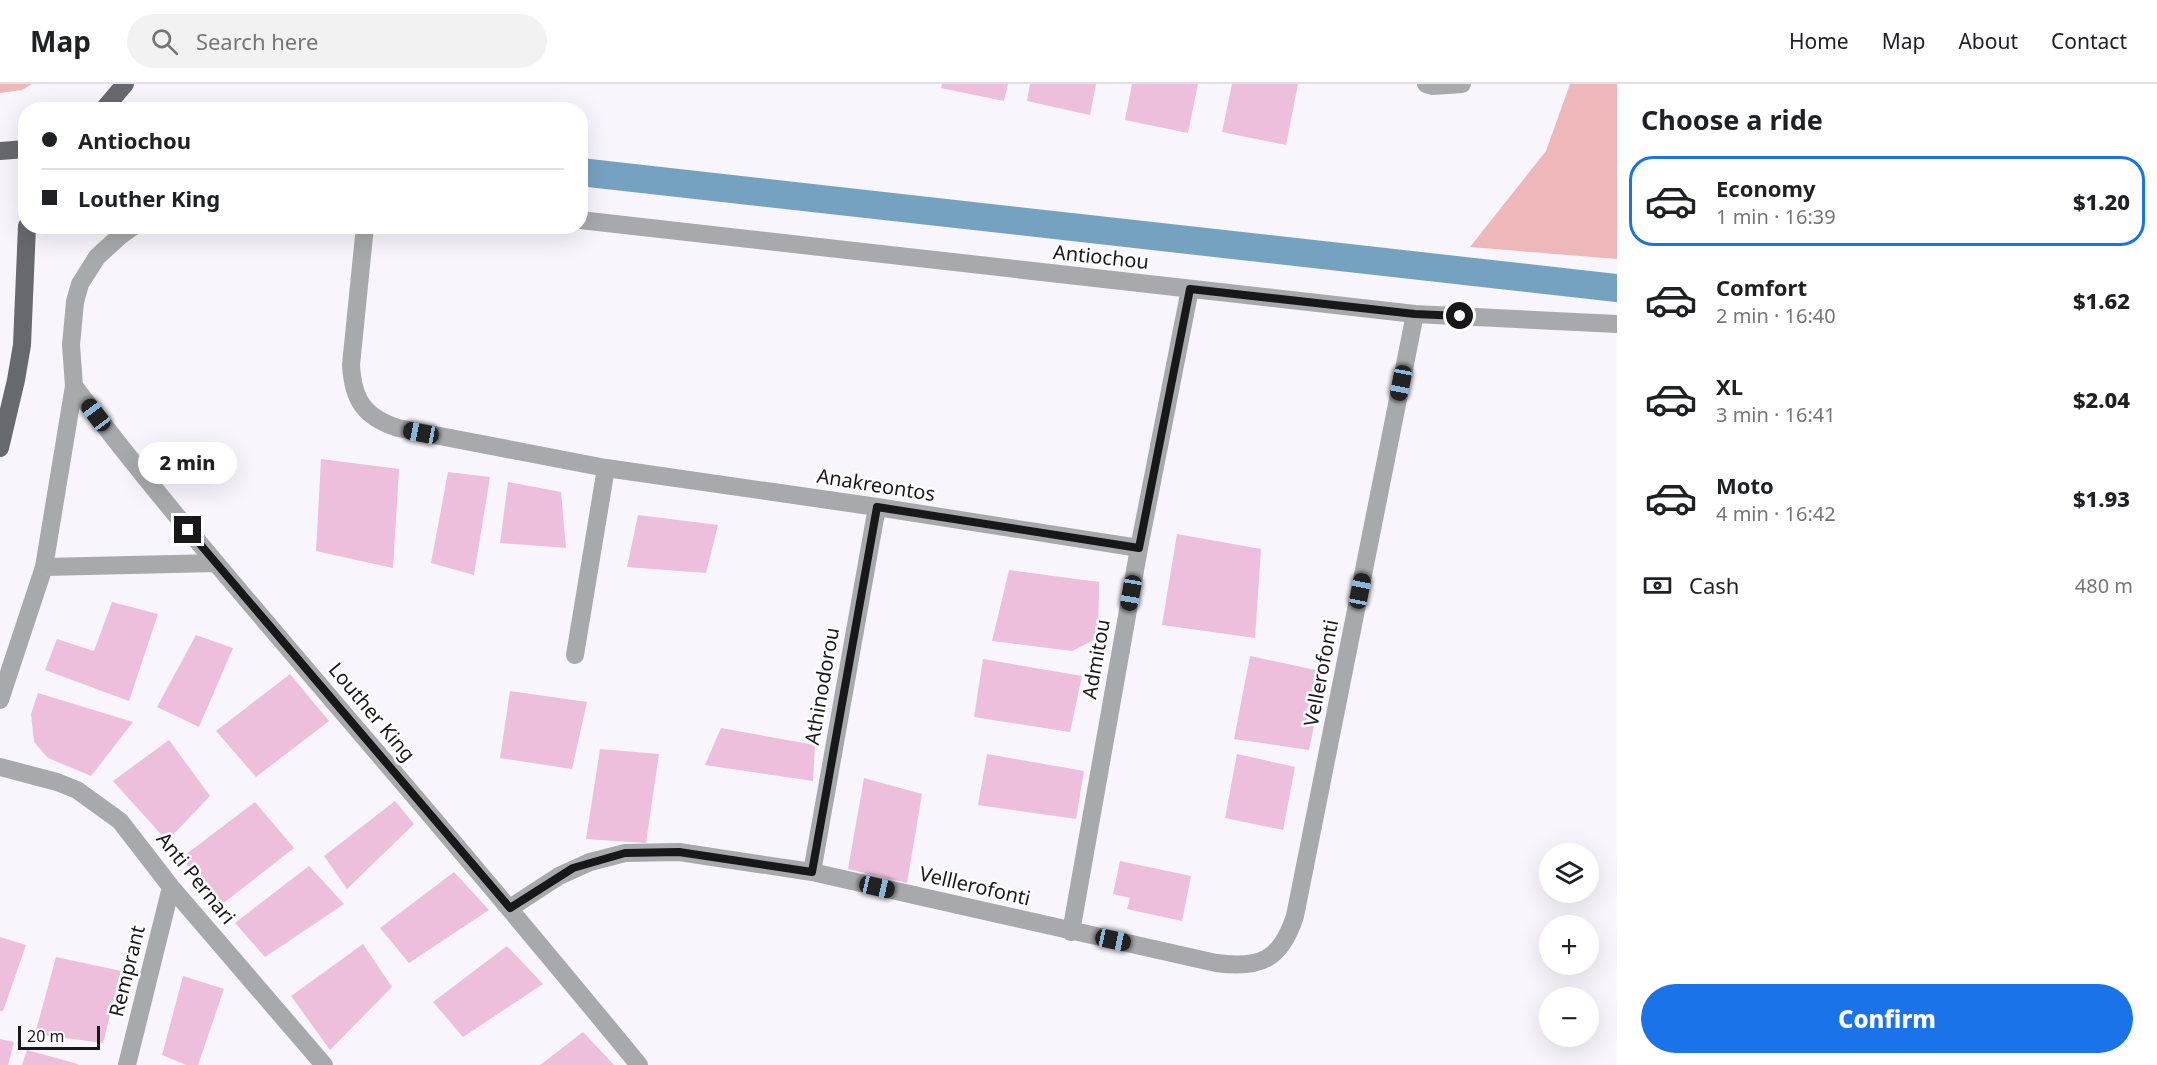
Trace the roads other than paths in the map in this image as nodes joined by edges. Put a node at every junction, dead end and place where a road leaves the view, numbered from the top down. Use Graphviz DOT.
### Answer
graph roads {
  1 [pos="125,84"];
  2 [pos="1462,84"];
  3 [pos="1430,85"];
  4 [pos="110,102"];
  5 [pos="18,149"];
  6 [pos="0,151"];
  7 [pos="588,221"];
  8 [pos="27,234"];
  9 [pos="123,234"];
  10 [pos="364,234"];
  11 [pos="1190,289"];
  12 [pos="1415,314"];
  13 [pos="1617,324"];
  14 [pos="74,386"];
  15 [pos="0,448"];
  16 [pos="606,468"];
  17 [pos="877,507"];
  18 [pos="1139,548"];
  19 [pos="216,563"];
  20 [pos="44,567"];
  21 [pos="575,655"];
  22 [pos="0,700"];
  23 [pos="0,767"];
  24 [pos="812,872"];
  25 [pos="171,887"];
  26 [pos="510,908"];
  27 [pos="1071,932"];
  28 [pos="1288,935"];
  29 [pos="127,1065"];
  30 [pos="324,1065"];
  31 [pos="639,1065"];
  1 -- 4 [label="main road"];
  2 -- 3 [label="street"];
  5 -- 6 [label="main road"];
  7 -- 11 [label="street, Antiochou"];
  8 -- 15 [label="main road"];
  9 -- 14 [label="street"];
  10 -- 16 [label="street, Anakreontos"];
  11 -- 12 [label="street, Antiochou"];
  11 -- 18 [label="street, Admitou"];
  12 -- 13 [label="street, Antiochou"];
  12 -- 28 [label="street, Vellerofonti"];
  14 -- 19 [label="street, Louther King"];
  14 -- 20 [label="street"];
  16 -- 17 [label="street, Anakreontos"];
  16 -- 21 [label="street"];
  17 -- 18 [label="street, Anakreontos"];
  17 -- 24 [label="street, Athinodorou"];
  18 -- 27 [label="street, Admitou"];
  19 -- 20 [label="street"];
  19 -- 26 [label="street, Louther King"];
  20 -- 22 [label="street"];
  23 -- 25 [label="street, Anti Pernari"];
  24 -- 26 [label="street, Velllerofonti"];
  24 -- 27 [label="street, Velllerofonti"];
  25 -- 29 [label="street, Remprant"];
  25 -- 30 [label="street, Anti Pernari"];
  26 -- 31 [label="street, Louther King"];
  27 -- 28 [label="street, Velllerofonti"];
}
